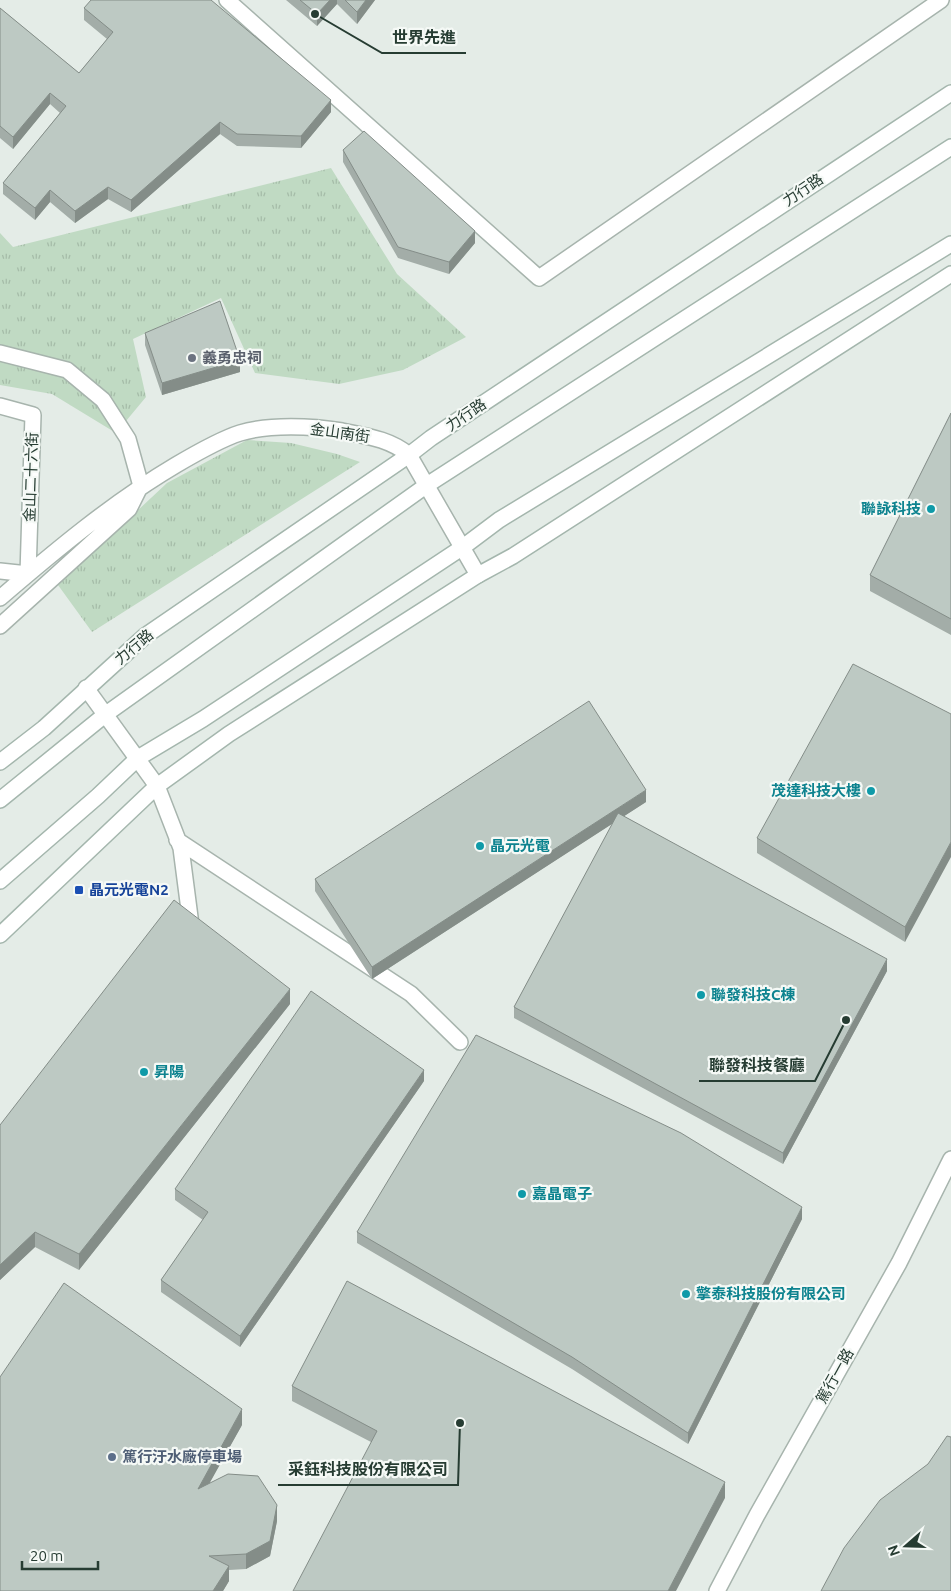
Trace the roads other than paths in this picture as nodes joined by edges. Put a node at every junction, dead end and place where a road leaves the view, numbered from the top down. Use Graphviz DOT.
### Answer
graph roads {
  1 [pos="227,0"];
  2 [pos="941,0"];
  3 [pos="951,93"];
  4 [pos="951,147"];
  5 [pos="951,244"];
  6 [pos="951,274"];
  7 [pos="0,354"];
  8 [pos="0,406"];
  9 [pos="409,455"];
  10 [pos="427,485"];
  11 [pos="141,486"];
  12 [pos="463,547"];
  13 [pos="0,571"];
  14 [pos="28,574"];
  15 [pos="478,575"];
  16 [pos="0,598"];
  17 [pos="0,626"];
  18 [pos="86,688"];
  19 [pos="106,714"];
  20 [pos="138,758"];
  21 [pos="0,762"];
  22 [pos="157,786"];
  23 [pos="0,800"];
  24 [pos="177,840"];
  25 [pos="0,881"];
  26 [pos="191,924"];
  27 [pos="0,935"];
  28 [pos="460,1042"];
  29 [pos="951,1159"];
  30 [pos="717,1591"];
  1 -- 2 [label="street"];
  3 -- 9 [label="street, 力行路"];
  4 -- 10 [label="street"];
  5 -- 12 [label="street"];
  6 -- 15 [label="street"];
  7 -- 11 [label="street"];
  8 -- 14 [label="street, 金山二十六街"];
  9 -- 10 [label="street, 金山南街"];
  9 -- 11 [label="street, 金山南街"];
  9 -- 18 [label="street, 力行路"];
  10 -- 12 [label="street, 金山南街"];
  10 -- 19 [label="street"];
  11 -- 14 [label="street, 金山南街"];
  11 -- 17 [label="street"];
  12 -- 15 [label="street, 金山南街"];
  12 -- 20 [label="street"];
  13 -- 14 [label="street"];
  14 -- 16 [label="street, 金山南街"];
  15 -- 22 [label="street"];
  18 -- 19 [label="street"];
  18 -- 21 [label="street, 力行路"];
  19 -- 20 [label="street"];
  19 -- 23 [label="street"];
  20 -- 22 [label="street"];
  20 -- 25 [label="street"];
  22 -- 24 [label="street"];
  22 -- 27 [label="street"];
  24 -- 26 [label="street"];
  24 -- 28 [label="street"];
  29 -- 30 [label="street, 篤行一路"];
}
